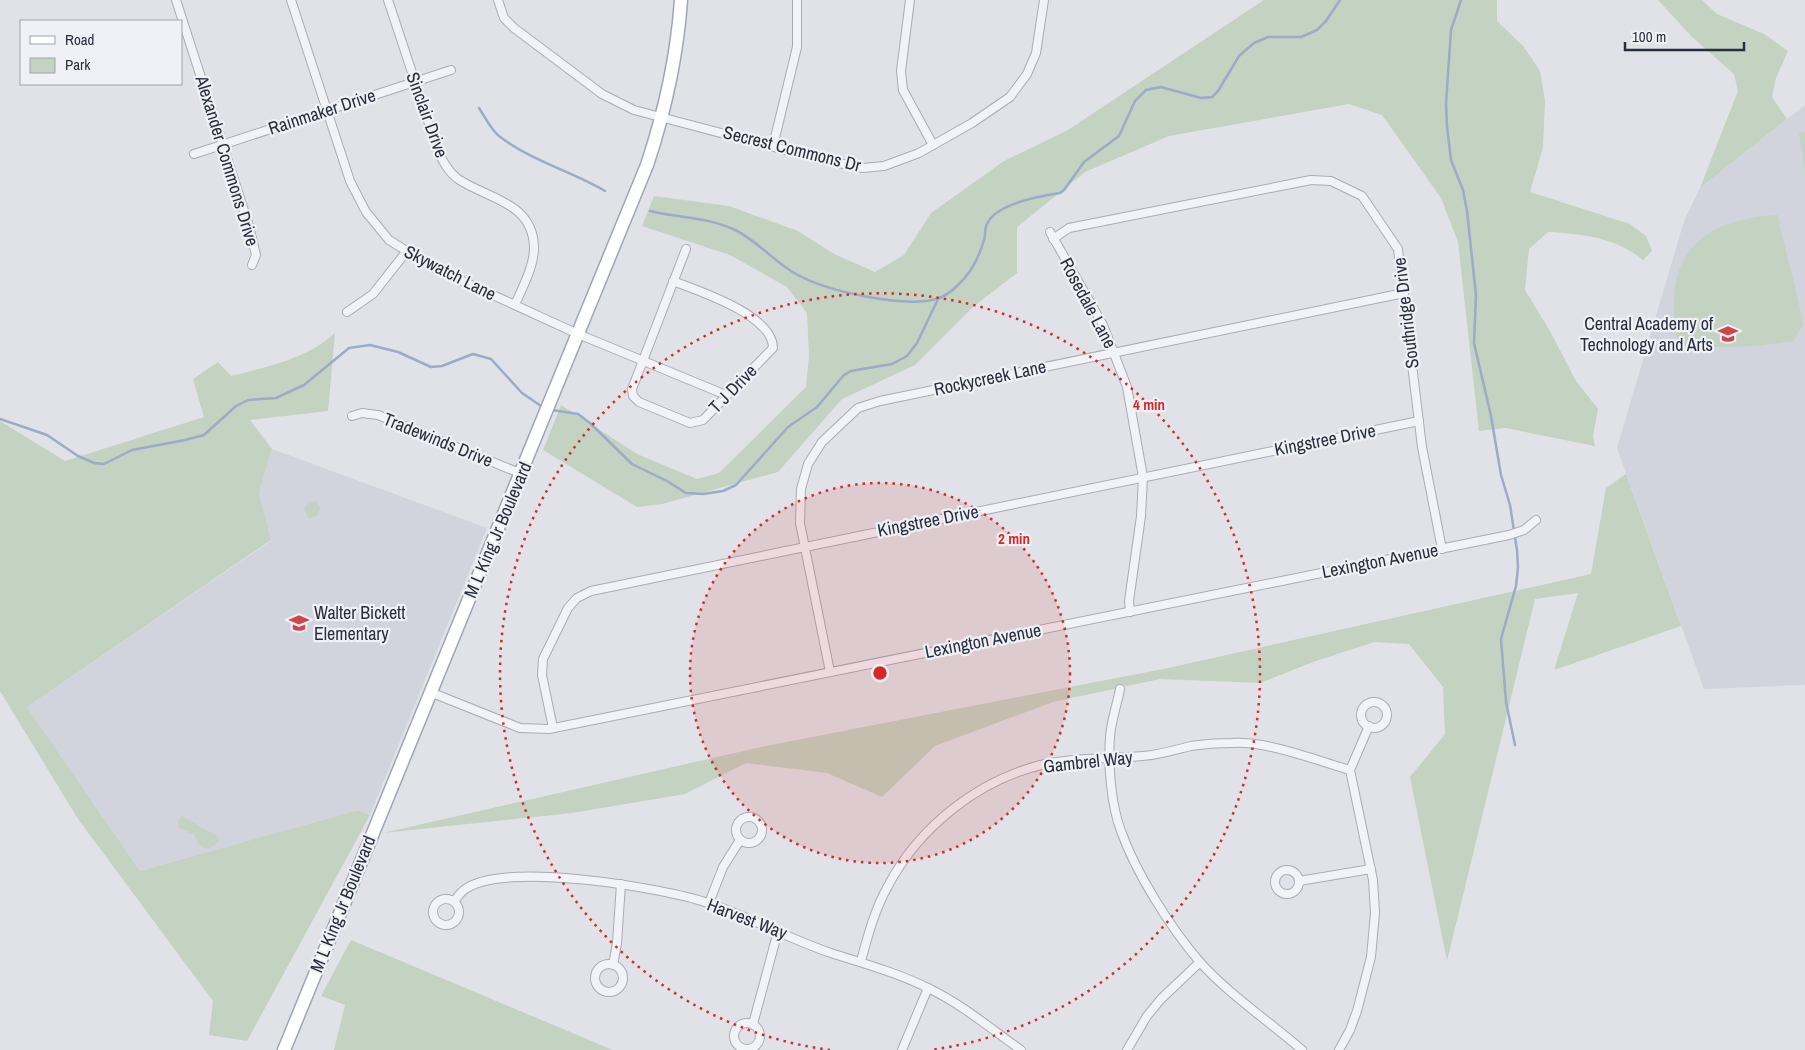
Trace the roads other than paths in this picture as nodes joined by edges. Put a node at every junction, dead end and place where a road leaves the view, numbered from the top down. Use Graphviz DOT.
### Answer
graph roads {
  1 [pos="176,0"];
  2 [pos="291,0"];
  3 [pos="388,0"];
  4 [pos="498,0"];
  5 [pos="681,0"];
  6 [pos="798,0"];
  7 [pos="910,0"];
  8 [pos="1044,0"];
  9 [pos="451,70"];
  10 [pos="415,82"];
  11 [pos="327,112"];
  12 [pos="662,117"];
  13 [pos="223,144"];
  14 [pos="933,145"];
  15 [pos="773,146"];
  16 [pos="194,154"];
  17 [pos="1050,232"];
  18 [pos="1053,240"];
  19 [pos="686,249"];
  20 [pos="406,252"];
  21 [pos="252,265"];
  22 [pos="673,281"];
  23 [pos="1404,293"];
  24 [pos="515,305"];
  25 [pos="347,312"];
  26 [pos="578,334"];
  27 [pos="1115,352"];
  28 [pos="642,360"];
  29 [pos="726,395"];
  30 [pos="352,416"];
  31 [pos="1419,421"];
  32 [pos="522,474"];
  33 [pos="1144,477"];
  34 [pos="1536,520"];
  35 [pos="804,546"];
  36 [pos="1442,548"];
  37 [pos="1130,612"];
  38 [pos="830,672"];
  39 [pos="1120,689"];
  40 [pos="430,692"];
  41 [pos="1369,726"];
  42 [pos="553,728"];
  43 [pos="1111,758"];
  44 [pos="1350,770"];
  45 [pos="740,840"];
  46 [pos="1371,868"];
  47 [pos="1298,881"];
  48 [pos="621,884"];
  49 [pos="454,901"];
  50 [pos="709,903"];
  51 [pos="778,931"];
  52 [pos="861,960"];
  53 [pos="1200,962"];
  54 [pos="613,965"];
  55 [pos="928,988"];
  56 [pos="753,1024"];
  57 [pos="284,1050"];
  58 [pos="902,1050"];
  59 [pos="1021,1050"];
  60 [pos="1127,1050"];
  61 [pos="1302,1050"];
  62 [pos="1339,1050"];
  1 -- 13 [label="street, Alexander Commons Drive"];
  2 -- 11 [label="street, Skywatch Lane"];
  3 -- 10 [label="street, Sinclair Drive"];
  4 -- 12 [label="street, Secrest Commons Dr"];
  5 -- 12 [label="main road, M L King Jr Boulevard"];
  6 -- 15 [label="street"];
  7 -- 14 [label="street"];
  8 -- 14 [label="street, Secrest Commons Dr"];
  9 -- 10 [label="street, Rainmaker Drive"];
  10 -- 11 [label="street, Rainmaker Drive"];
  10 -- 24 [label="street, Sinclair Drive"];
  11 -- 13 [label="street, Rainmaker Drive"];
  11 -- 20 [label="street, Skywatch Lane"];
  12 -- 15 [label="street, Secrest Commons Dr"];
  12 -- 26 [label="main road, M L King Jr Boulevard"];
  13 -- 16 [label="street, Rainmaker Drive"];
  13 -- 21 [label="street, Alexander Commons Drive"];
  14 -- 15 [label="street, Secrest Commons Dr"];
  17 -- 18 [label="street, Rosedale Lane"];
  18 -- 23 [label="street, Southridge Drive"];
  18 -- 27 [label="street, Rosedale Lane"];
  19 -- 22 [label="street, T J Drive"];
  20 -- 24 [label="street, Skywatch Lane"];
  20 -- 25 [label="street"];
  22 -- 28 [label="street, T J Drive"];
  22 -- 29 [label="street, T J Drive"];
  23 -- 27 [label="street, Rockycreek Lane"];
  23 -- 31 [label="street, Southridge Drive"];
  24 -- 26 [label="street, Skywatch Lane"];
  26 -- 28 [label="street, Skywatch Lane"];
  26 -- 32 [label="main road, M L King Jr Boulevard"];
  27 -- 33 [label="street, Rosedale Lane"];
  27 -- 35 [label="street, Rockycreek Lane"];
  28 -- 29 [label="street, Skywatch Lane"];
  28 -- 29 [label="street, T J Drive"];
  30 -- 32 [label="street, Tradewinds Drive"];
  31 -- 33 [label="street, Kingstree Drive"];
  31 -- 36 [label="street, Southridge Drive"];
  32 -- 40 [label="main road, M L King Jr Boulevard"];
  33 -- 35 [label="street, Kingstree Drive"];
  33 -- 37 [label="street, Rosedale Lane"];
  34 -- 36 [label="street, Lexington Avenue"];
  35 -- 38 [label="street, Rockycreek Lane"];
  35 -- 42 [label="street, Kingstree Drive"];
  36 -- 37 [label="street, Lexington Avenue"];
  37 -- 38 [label="street, Lexington Avenue"];
  38 -- 42 [label="street, Lexington Avenue"];
  39 -- 43 [label="street"];
  40 -- 42 [label="street, Lexington Avenue"];
  40 -- 57 [label="main road, M L King Jr Boulevard"];
  41 -- 44 [label="street"];
  43 -- 44 [label="street, Gambrel Way"];
  43 -- 52 [label="street, Gambrel Way"];
  43 -- 53 [label="street"];
  44 -- 46 [label="street"];
  45 -- 50 [label="street"];
  46 -- 47 [label="street"];
  46 -- 62 [label="street"];
  48 -- 49 [label="street, Harvest Way"];
  48 -- 50 [label="street, Harvest Way"];
  48 -- 54 [label="street"];
  50 -- 51 [label="street, Harvest Way"];
  51 -- 52 [label="street, Harvest Way"];
  51 -- 56 [label="street"];
  52 -- 55 [label="street, Harvest Way"];
  53 -- 60 [label="street"];
  53 -- 61 [label="street"];
  55 -- 58 [label="street"];
  55 -- 59 [label="street, Harvest Way"];
}
